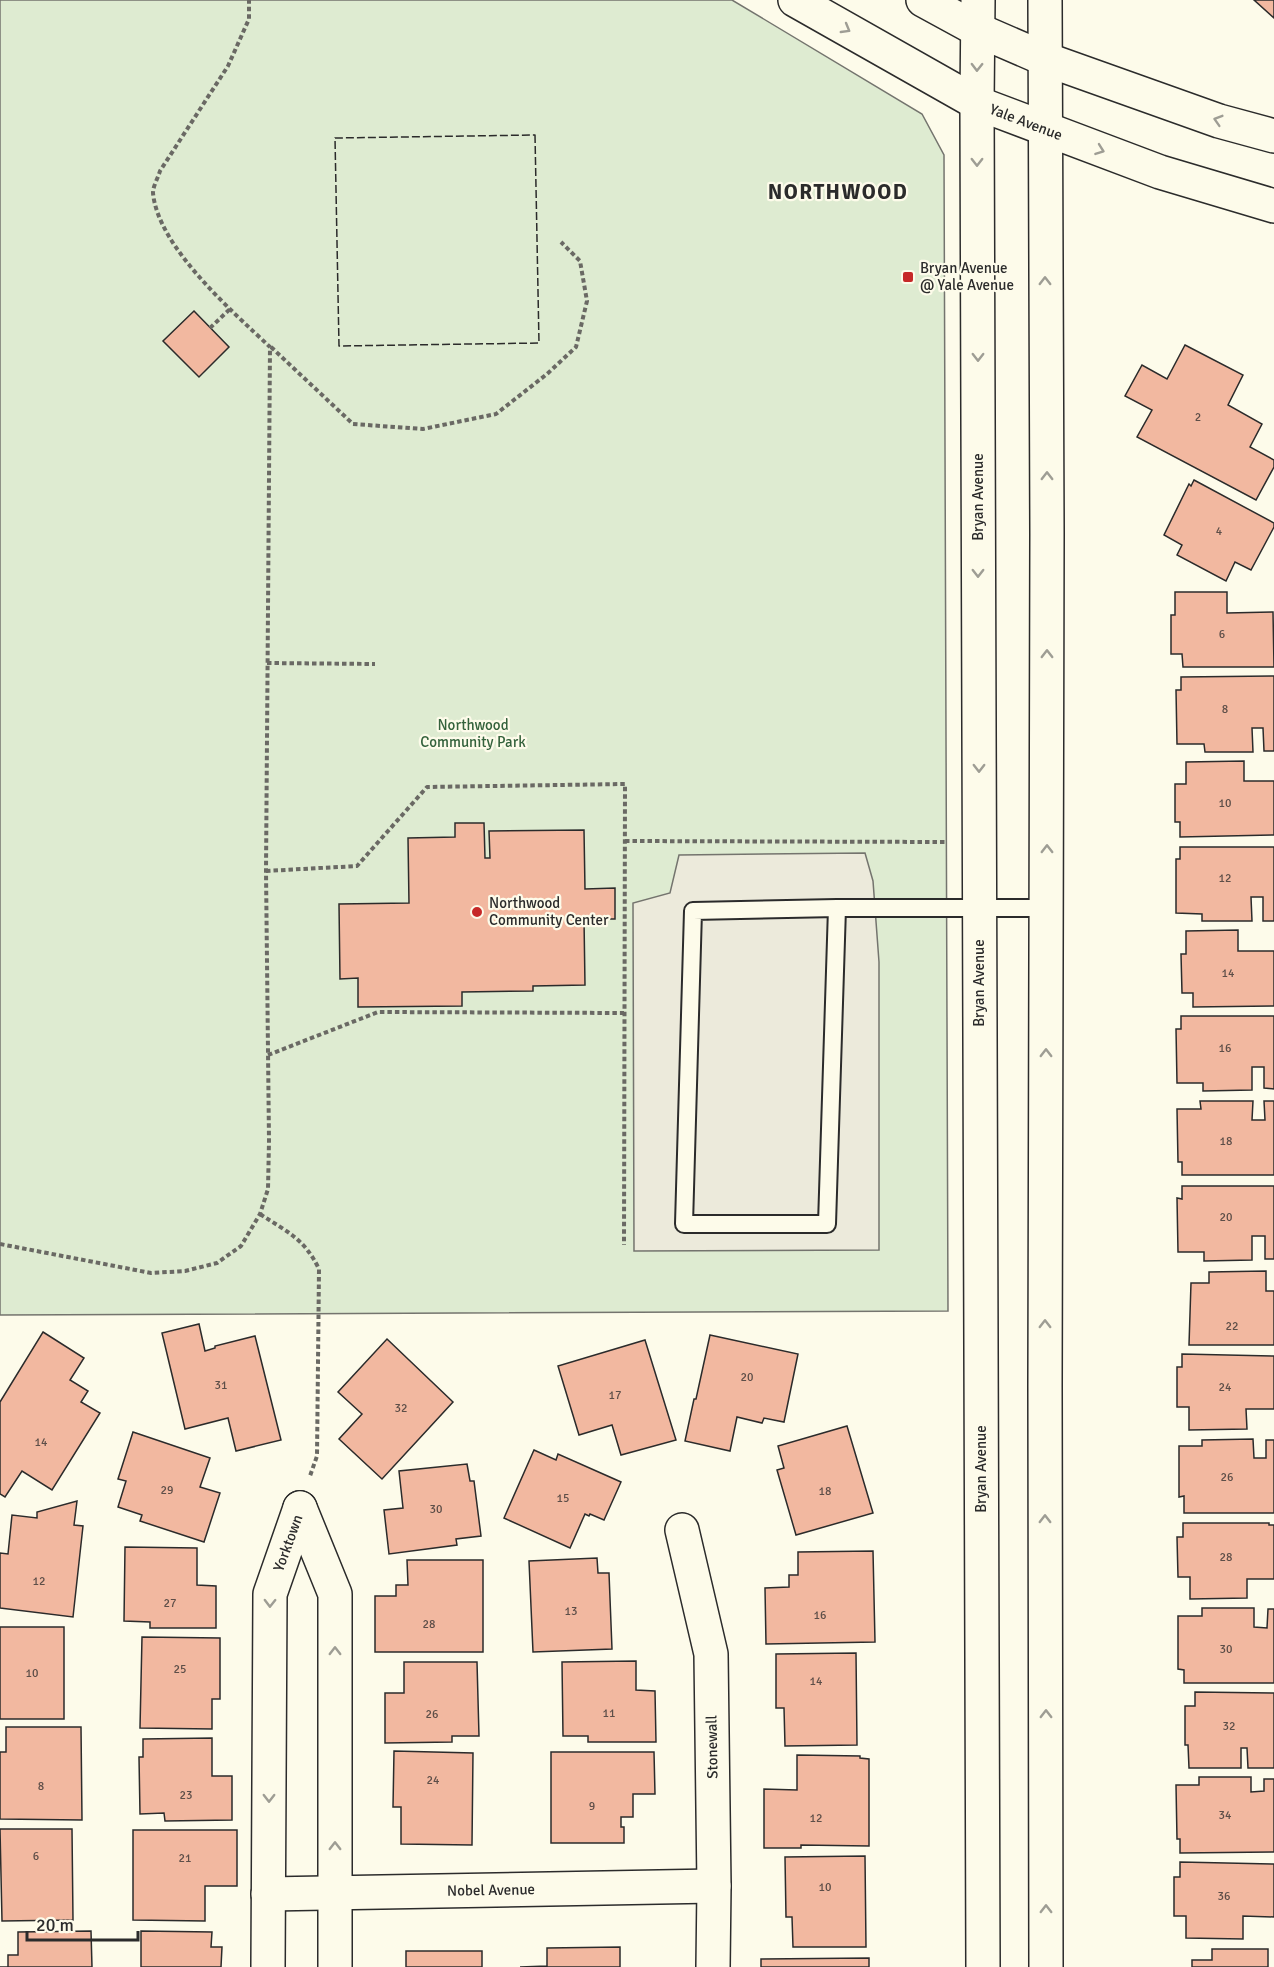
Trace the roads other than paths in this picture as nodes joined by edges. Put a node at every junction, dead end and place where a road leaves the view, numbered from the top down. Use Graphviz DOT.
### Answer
graph roads {
  1 [pos="795,0"];
  2 [pos="923,0"];
  3 [pos="1045,0"];
  4 [pos="978,15"];
  5 [pos="1045,59"];
  6 [pos="977,103"];
  7 [pos="1045,129"];
  8 [pos="1274,136"];
  9 [pos="1274,206"];
  10 [pos="837,908"];
  11 [pos="979,908"];
  12 [pos="1046,908"];
  13 [pos="682,1530"];
  14 [pos="714,1886"];
  15 [pos="335,1893"];
  16 [pos="268,1894"];
  17 [pos="268,1967"];
  18 [pos="335,1967"];
  19 [pos="713,1967"];
  20 [pos="983,1967"];
  21 [pos="1046,1967"];
  1 -- 6 [label="main road, Yale Avenue, one-way"];
  2 -- 4 [label="main road"];
  3 -- 5 [label="main road"];
  4 -- 5 [label="main road"];
  4 -- 6 [label="main road, Bryan Avenue, one-way"];
  5 -- 7 [label="main road"];
  8 -- 5 [label="main road, one-way"];
  6 -- 7 [label="main road, Yale Avenue"];
  6 -- 11 [label="main road, Bryan Avenue, one-way"];
  7 -- 9 [label="main road, Yale Avenue, one-way"];
  12 -- 7 [label="main road, one-way"];
  10 -- 10 [label="lane"];
  10 -- 11 [label="lane"];
  11 -- 12 [label="lane"];
  11 -- 20 [label="main road, Bryan Avenue"];
  21 -- 12 [label="main road, one-way"];
  13 -- 14 [label="main road, Stonewall"];
  14 -- 15 [label="main road, Nobel Avenue"];
  14 -- 19 [label="main road, Stonewall"];
  15 -- 16 [label="main road, Nobel Avenue"];
  15 -- 16 [label="main road, Yorktown, one-way"];
  15 -- 18 [label="main road, Yorktown"];
  16 -- 17 [label="main road, Yorktown"];
}
